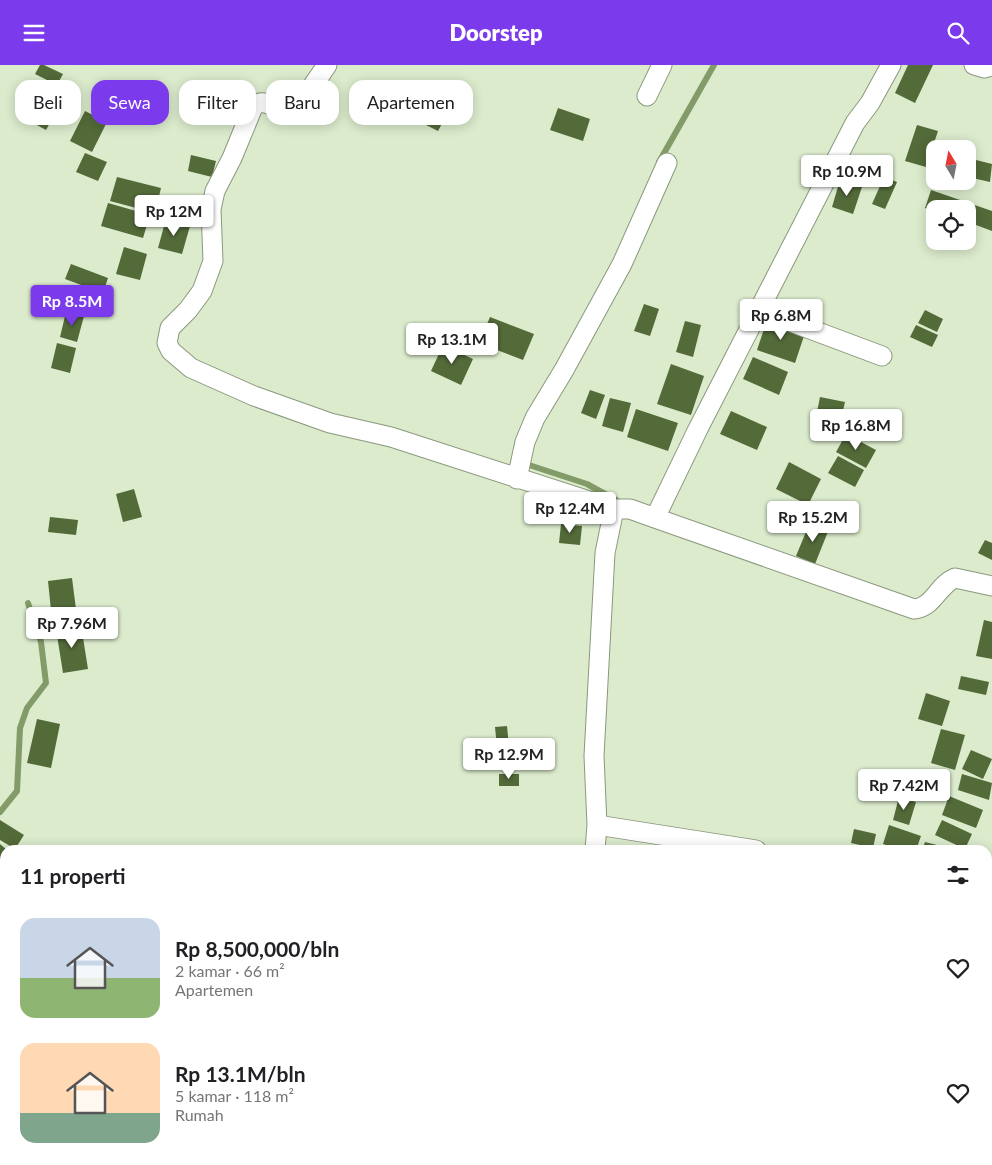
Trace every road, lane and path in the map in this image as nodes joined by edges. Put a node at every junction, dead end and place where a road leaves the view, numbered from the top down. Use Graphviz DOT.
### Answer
graph roads {
  1 [pos="327,65"];
  2 [pos="662,65"];
  3 [pos="891,65"];
  4 [pos="974,65"];
  5 [pos="992,66"];
  6 [pos="647,96"];
  7 [pos="667,163"];
  8 [pos="759,309"];
  9 [pos="882,356"];
  10 [pos="517,479"];
  11 [pos="614,509"];
  12 [pos="655,518"];
  13 [pos="992,586"];
  14 [pos="597,825"];
  15 [pos="595,845"];
  16 [pos="724,845"];
  1 -- 10 [label="street"];
  2 -- 6 [label="street"];
  3 -- 8 [label="street"];
  4 -- 5 [label="street"];
  7 -- 10 [label="street"];
  8 -- 9 [label="street"];
  8 -- 12 [label="street"];
  10 -- 11 [label="street"];
  11 -- 12 [label="street"];
  11 -- 14 [label="street"];
  12 -- 13 [label="street"];
  14 -- 15 [label="street"];
  14 -- 16 [label="street"];
}
